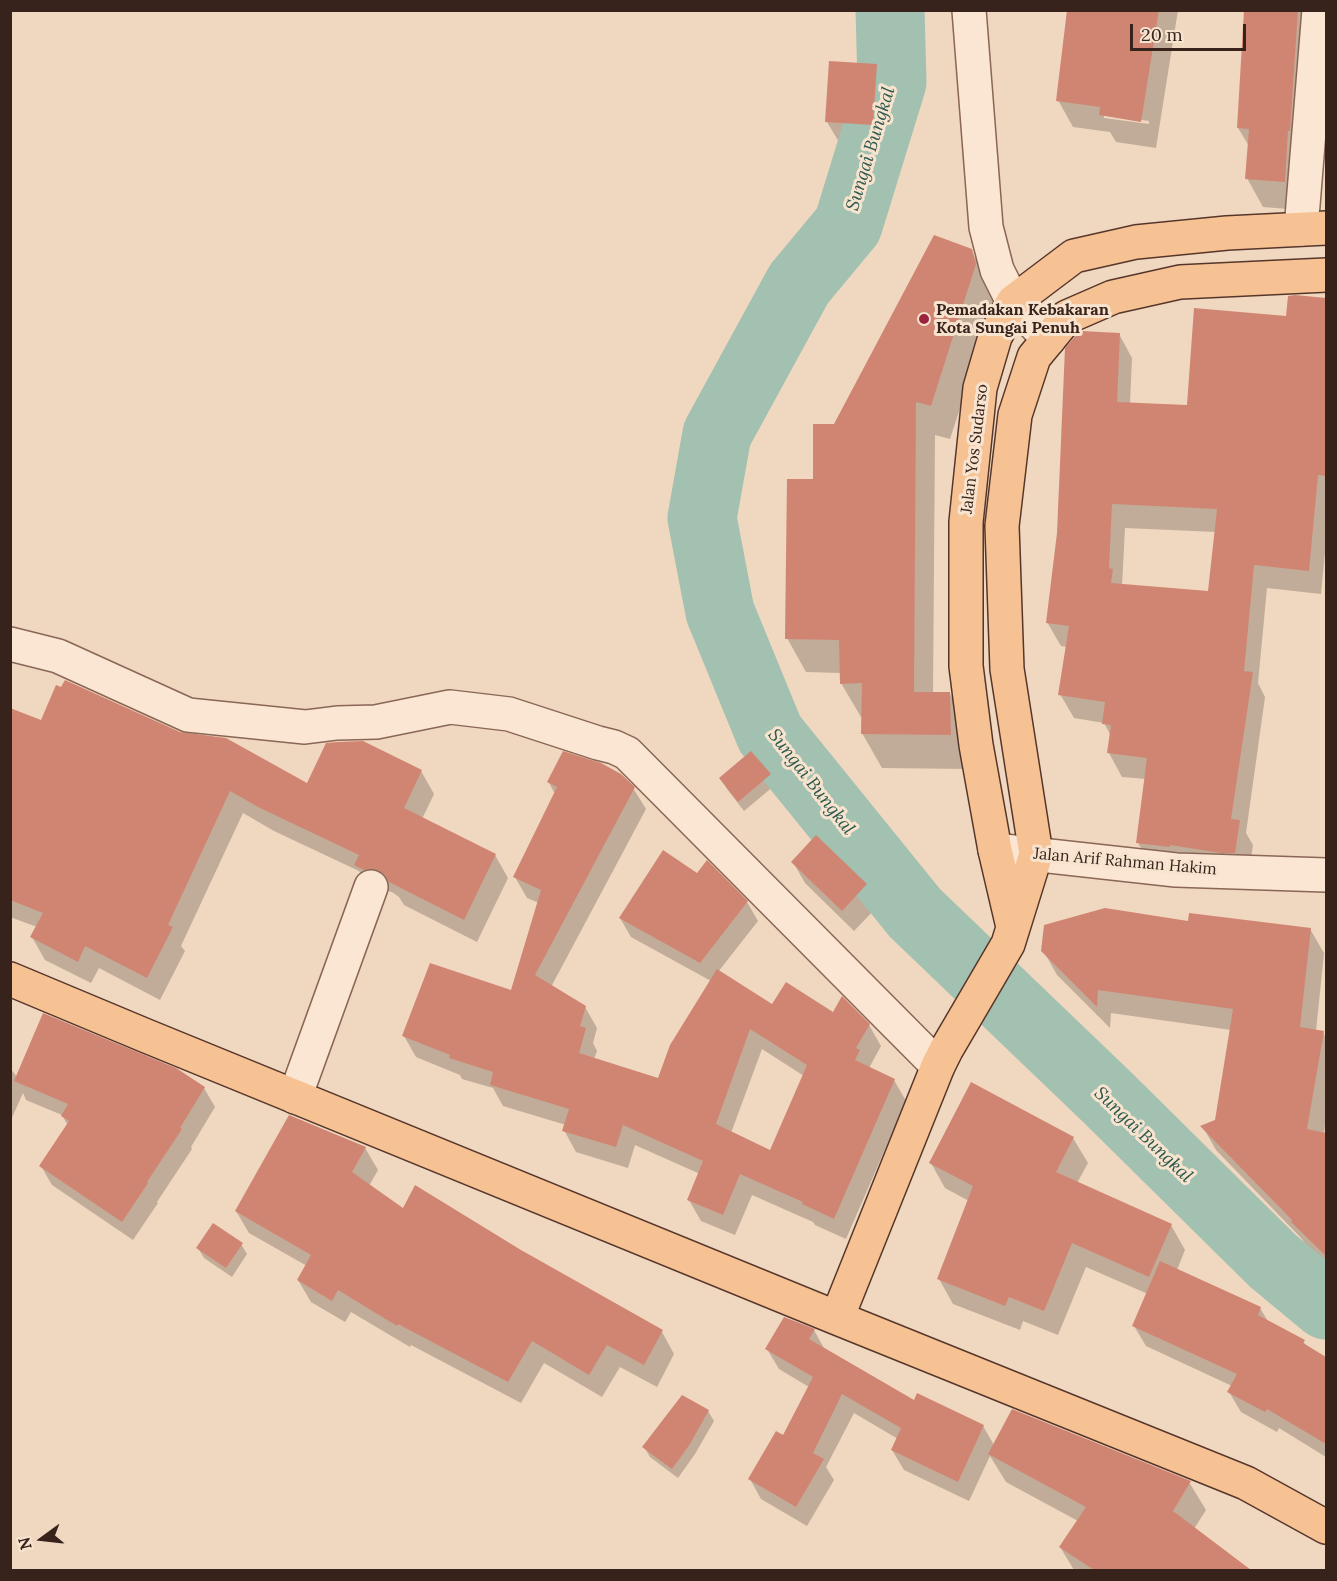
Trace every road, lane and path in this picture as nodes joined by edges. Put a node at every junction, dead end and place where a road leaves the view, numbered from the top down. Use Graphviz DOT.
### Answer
graph roads {
  1 [pos="969,10"];
  2 [pos="1319,10"];
  3 [pos="1314,228"];
  4 [pos="1326,275"];
  5 [pos="1013,302"];
  6 [pos="1049,339"];
  7 [pos="10,644"];
  8 [pos="995,850"];
  9 [pos="1036,854"];
  10 [pos="1326,875"];
  11 [pos="371,887"];
  12 [pos="1010,936"];
  13 [pos="10,979"];
  14 [pos="942,1058"];
  15 [pos="295,1097"];
  16 [pos="837,1318"];
  17 [pos="1326,1527"];
  1 -- 5 [label="street"];
  2 -- 3 [label="street"];
  3 -- 5 [label="main road, Jalan Yos Sudarso"];
  4 -- 6 [label="main road"];
  5 -- 6 [label="street"];
  5 -- 8 [label="main road, Jalan Yos Sudarso"];
  6 -- 9 [label="main road"];
  7 -- 14 [label="street"];
  8 -- 9 [label="street, Jalan Arif Rahman Hakim"];
  8 -- 12 [label="main road, Jalan Yos Sudarso"];
  9 -- 10 [label="street, Jalan Arif Rahman Hakim"];
  9 -- 12 [label="main road"];
  11 -- 15 [label="street"];
  12 -- 14 [label="main road"];
  13 -- 15 [label="main road"];
  14 -- 16 [label="main road"];
  15 -- 16 [label="main road"];
  16 -- 17 [label="main road"];
}
